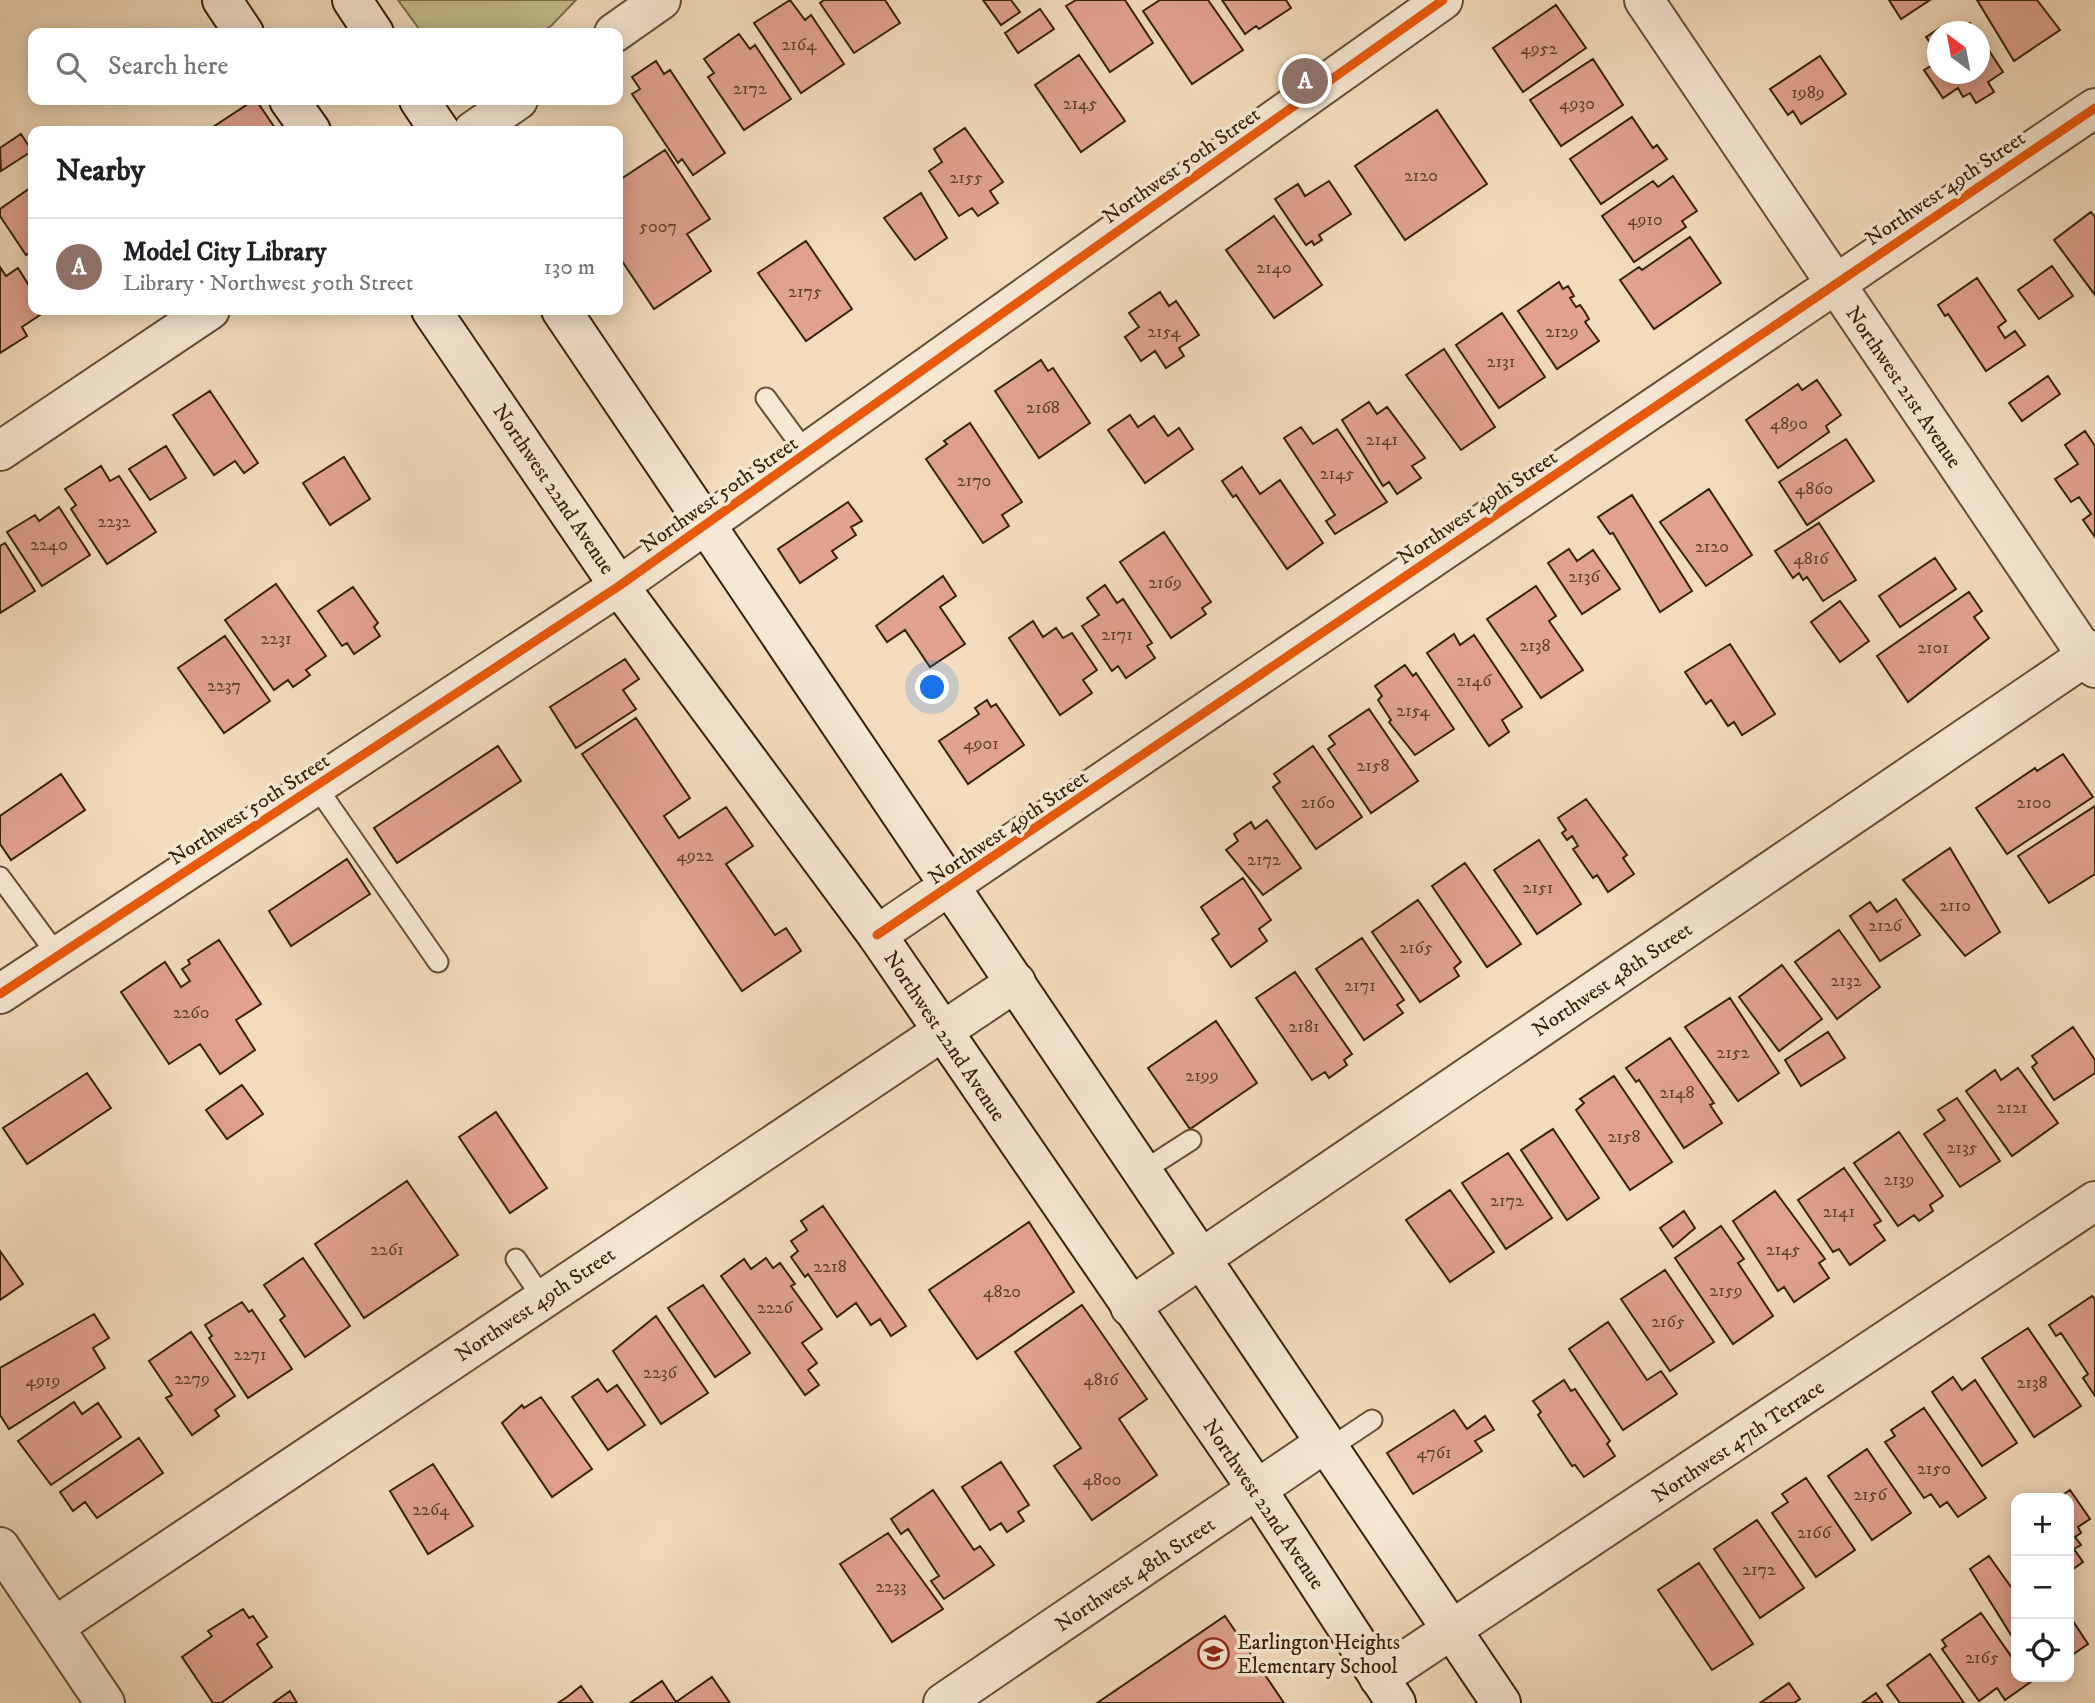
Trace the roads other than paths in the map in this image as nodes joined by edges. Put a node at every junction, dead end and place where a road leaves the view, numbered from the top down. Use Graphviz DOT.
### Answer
graph roads {
  1 [pos="222,0"];
  2 [pos="352,0"];
  3 [pos="661,0"];
  4 [pos="1443,0"];
  5 [pos="1644,0"];
  6 [pos="241,28"];
  7 [pos="371,28"];
  8 [pos="621,28"];
  9 [pos="293,105"];
  10 [pos="422,105"];
  11 [pos="511,105"];
  12 [pos="2095,107"];
  13 [pos="307,126"];
  14 [pos="437,126"];
  15 [pos="480,126"];
  16 [pos="1835,284"];
  17 [pos="203,315"];
  18 [pos="435,315"];
  19 [pos="564,315"];
  20 [pos="766,398"];
  21 [pos="0,451"];
  22 [pos="807,453"];
  23 [pos="706,525"];
  24 [pos="620,586"];
  25 [pos="2092,658"];
  26 [pos="316,786"];
  27 [pos="0,877"];
  28 [pos="951,887"];
  29 [pos="877,935"];
  30 [pos="58,956"];
  31 [pos="438,962"];
  32 [pos="1016,982"];
  33 [pos="0,994"];
  34 [pos="941,1031"];
  35 [pos="1191,1140"];
  36 [pos="1143,1171"];
  37 [pos="2095,1201"];
  38 [pos="516,1259"];
  39 [pos="1200,1259"];
  40 [pos="543,1299"];
  41 [pos="1130,1307"];
  42 [pos="1372,1420"];
  43 [pos="1327,1445"];
  44 [pos="1258,1491"];
  45 [pos="0,1547"];
  46 [pos="54,1627"];
  47 [pos="1452,1632"];
  48 [pos="1387,1690"];
  49 [pos="105,1703"];
  50 [pos="943,1703"];
  51 [pos="1501,1703"];
  1 -- 6 [label="street"];
  2 -- 7 [label="street"];
  3 -- 8 [label="street"];
  4 -- 22 [label="street, Northwest 50th Street"];
  5 -- 16 [label="street, Northwest 21st Avenue"];
  9 -- 13 [label="street"];
  10 -- 14 [label="street"];
  11 -- 15 [label="street"];
  12 -- 16 [label="street, Northwest 49th Street"];
  16 -- 25 [label="street, Northwest 21st Avenue"];
  16 -- 28 [label="street, Northwest 49th Street"];
  17 -- 21 [label="street"];
  18 -- 24 [label="street, Northwest 22nd Avenue"];
  19 -- 23 [label="street"];
  20 -- 22 [label="lane"];
  22 -- 23 [label="street, Northwest 50th Street"];
  23 -- 24 [label="street, Northwest 50th Street"];
  23 -- 28 [label="street"];
  24 -- 26 [label="street, Northwest 50th Street"];
  24 -- 29 [label="street, Northwest 22nd Avenue"];
  25 -- 39 [label="street, Northwest 48th Street"];
  26 -- 30 [label="street, Northwest 50th Street"];
  26 -- 31 [label="lane"];
  27 -- 30 [label="lane"];
  28 -- 29 [label="street, Northwest 49th Street"];
  28 -- 32 [label="street"];
  29 -- 34 [label="street, Northwest 22nd Avenue"];
  30 -- 33 [label="street, Northwest 50th Street"];
  32 -- 34 [label="street, Northwest 49th Street"];
  32 -- 36 [label="street"];
  34 -- 40 [label="street, Northwest 49th Street"];
  34 -- 41 [label="street, Northwest 22nd Avenue"];
  35 -- 36 [label="lane"];
  36 -- 39 [label="street"];
  37 -- 47 [label="street, Northwest 47th Terrace"];
  38 -- 40 [label="lane"];
  39 -- 41 [label="street, Northwest 48th Street"];
  39 -- 43 [label="street"];
  40 -- 46 [label="street, Northwest 49th Street"];
  41 -- 44 [label="street, Northwest 22nd Avenue"];
  42 -- 43 [label="lane"];
  43 -- 44 [label="street, Northwest 48th Street"];
  43 -- 47 [label="street"];
  44 -- 48 [label="street, Northwest 22nd Avenue"];
  44 -- 50 [label="street, Northwest 48th Street"];
  45 -- 46 [label="street"];
  46 -- 49 [label="street"];
  47 -- 48 [label="street, Northwest 47th Terrace"];
  47 -- 51 [label="street"];
}
